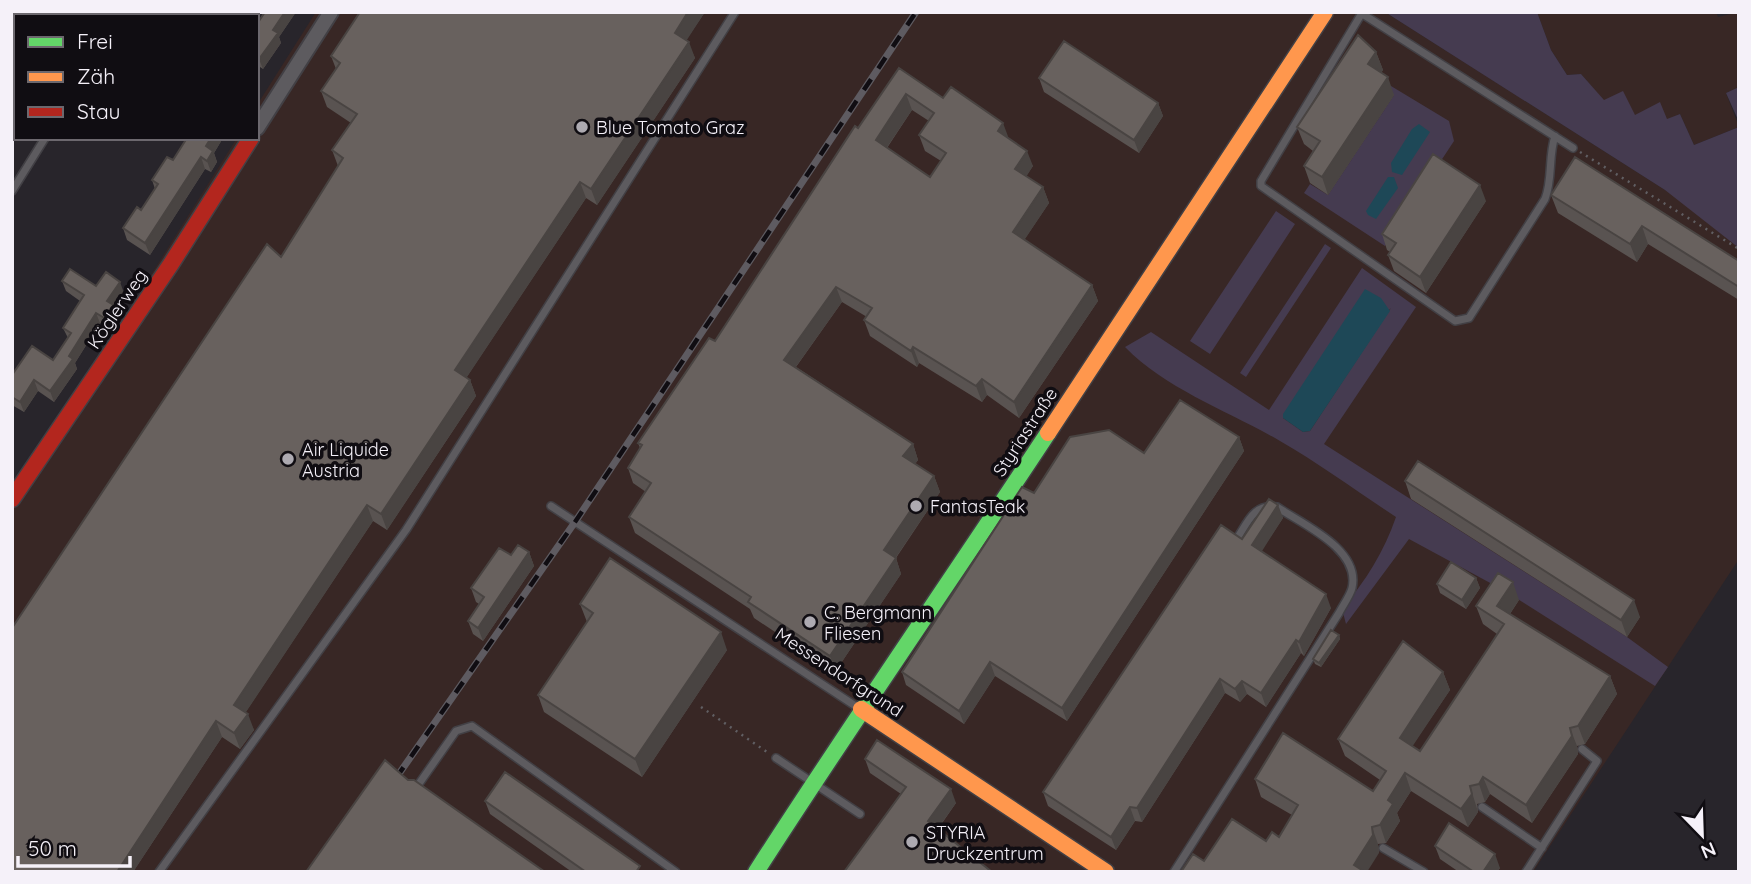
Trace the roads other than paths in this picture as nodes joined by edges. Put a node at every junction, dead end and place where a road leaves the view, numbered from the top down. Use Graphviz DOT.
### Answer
graph roads {
  1 [pos="331,12"];
  2 [pos="735,12"];
  3 [pos="1325,12"];
  4 [pos="1361,13"];
  5 [pos="259,125"];
  6 [pos="1555,136"];
  7 [pos="44,140"];
  8 [pos="250,140"];
  9 [pos="1573,148"];
  10 [pos="12,191"];
  11 [pos="12,499"];
  12 [pos="551,506"];
  13 [pos="1238,537"];
  14 [pos="861,709"];
  15 [pos="1581,749"];
  16 [pos="776,758"];
  17 [pos="812,784"];
  18 [pos="416,788"];
  19 [pos="1482,807"];
  20 [pos="860,814"];
  21 [pos="1383,848"];
  22 [pos="1542,848"];
  23 [pos="159,872"];
  24 [pos="676,872"];
  25 [pos="756,872"];
  26 [pos="1106,872"];
  27 [pos="1174,872"];
  28 [pos="1424,872"];
  29 [pos="1526,872"];
  1 -- 5 [label="street"];
  2 -- 23 [label="lane"];
  3 -- 14 [label="street, Styriastraße"];
  4 -- 6 [label="lane"];
  4 -- 6 [label="lane"];
  6 -- 9 [label="lane"];
  7 -- 10 [label="lane"];
  8 -- 11 [label="street, Köglerweg"];
  12 -- 14 [label="lane, Messendorfgrund"];
  13 -- 27 [label="lane"];
  14 -- 17 [label="street, Styriastraße"];
  14 -- 26 [label="street, Messendorfgrund"];
  15 -- 22 [label="lane"];
  16 -- 17 [label="lane"];
  17 -- 20 [label="lane"];
  17 -- 25 [label="street, Styriastraße"];
  18 -- 24 [label="lane"];
  19 -- 22 [label="lane"];
  21 -- 28 [label="lane"];
  22 -- 29 [label="lane"];
}
